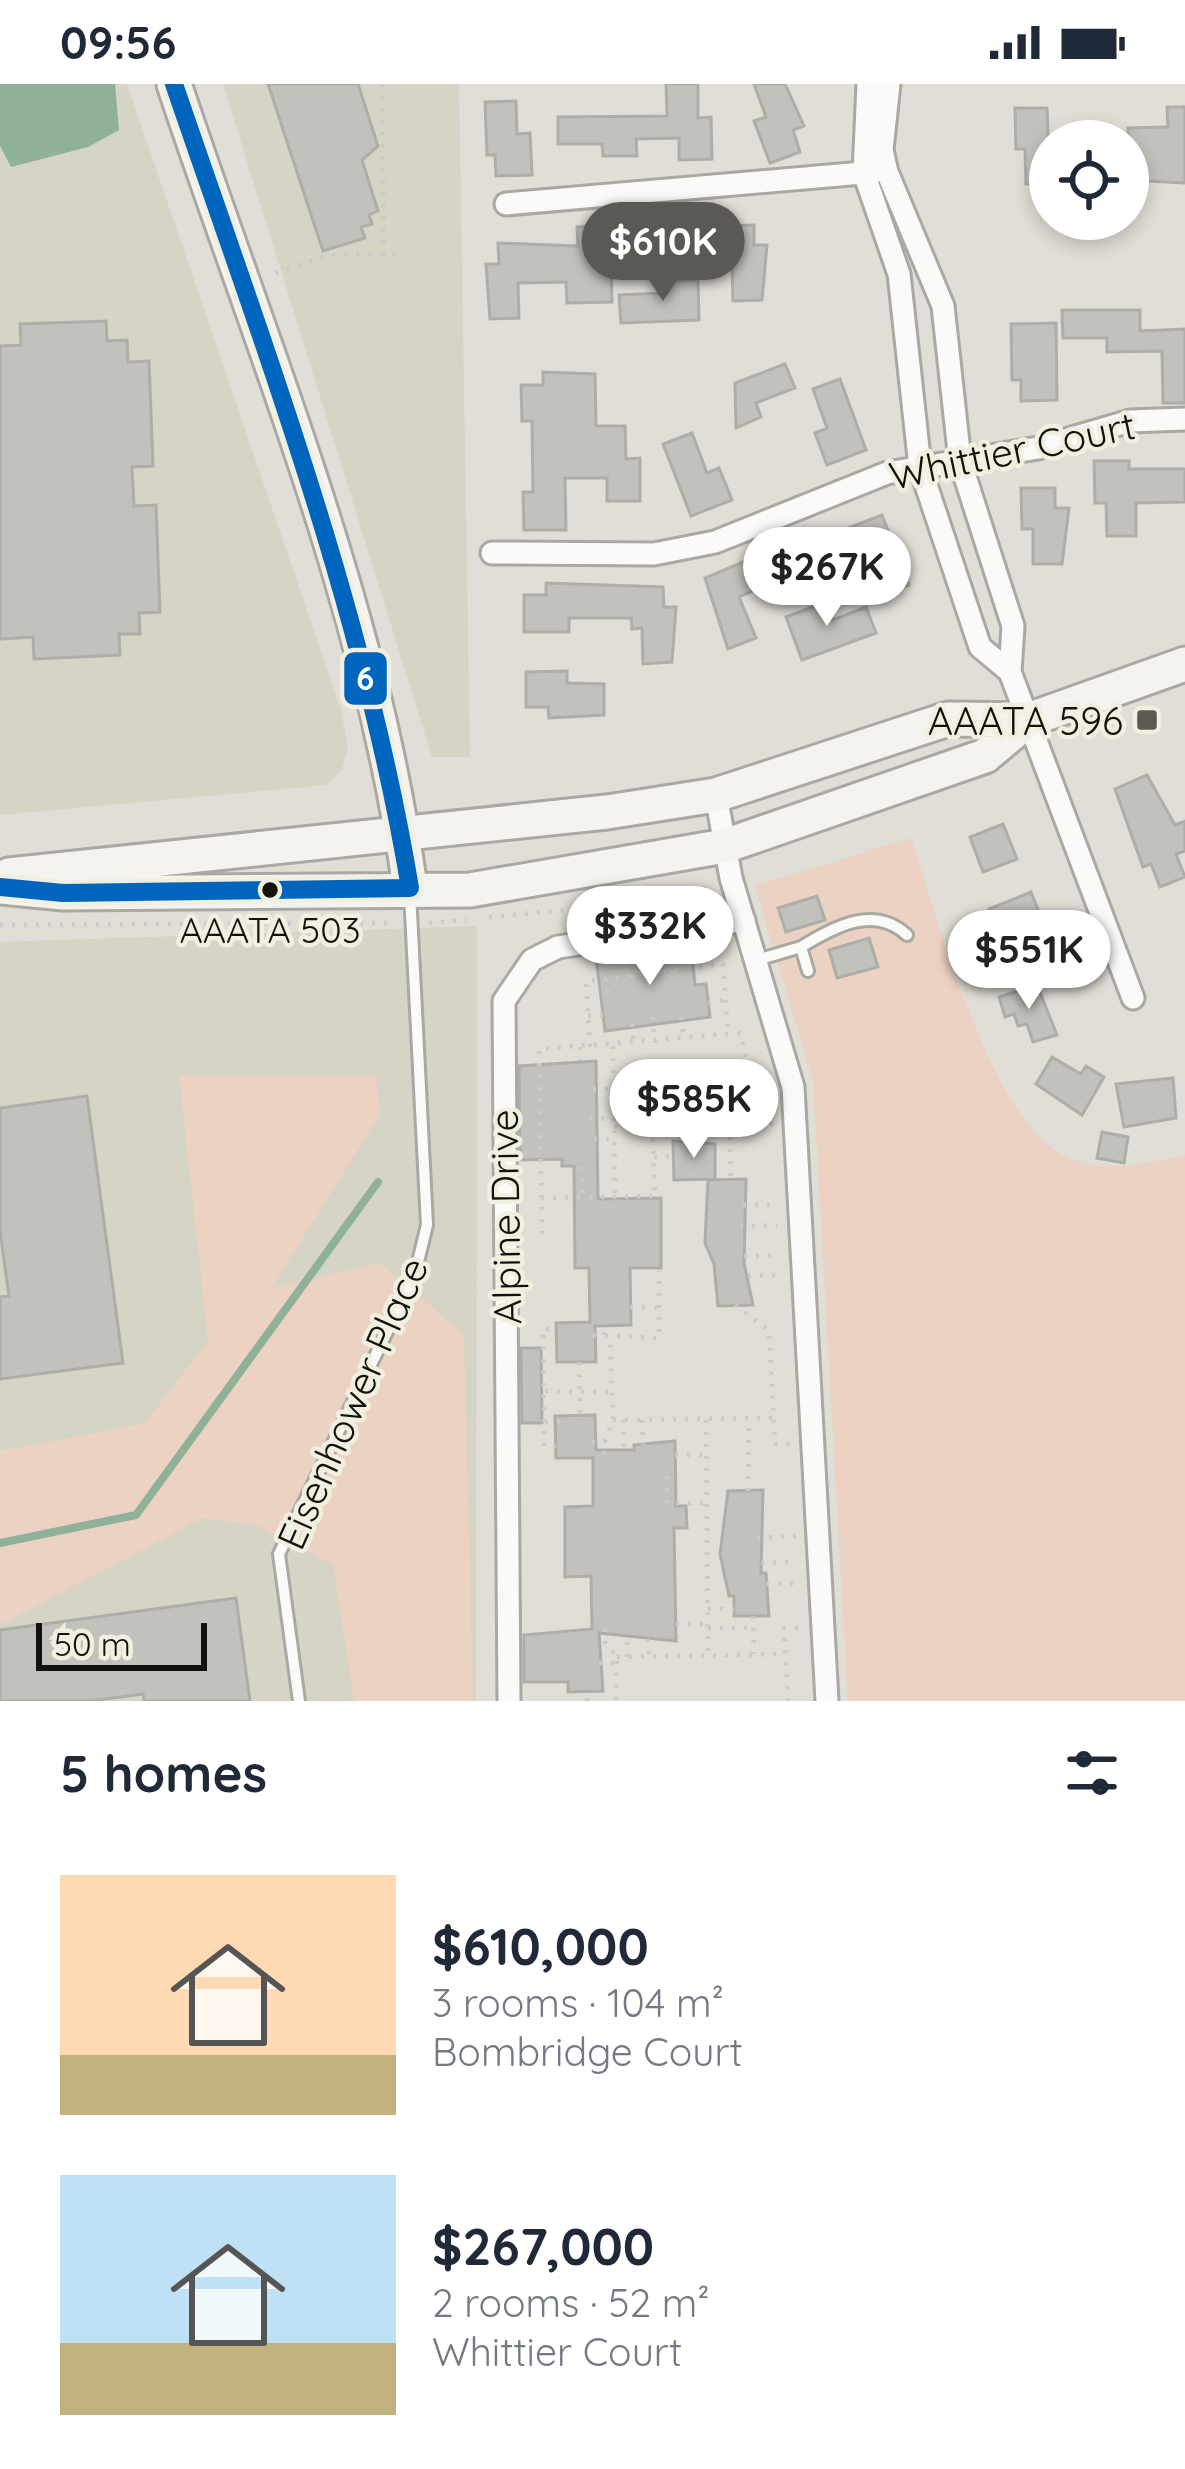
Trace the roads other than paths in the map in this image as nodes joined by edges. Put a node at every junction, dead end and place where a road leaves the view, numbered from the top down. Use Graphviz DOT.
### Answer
graph roads {
  1 [pos="174,84"];
  2 [pos="868,84"];
  3 [pos="889,84"];
  4 [pos="875,172"];
  5 [pos="506,204"];
  6 [pos="1185,419"];
  7 [pos="960,460"];
  8 [pos="920,467"];
  9 [pos="492,553"];
  10 [pos="1185,664"];
  11 [pos="1010,672"];
  12 [pos="1028,720"];
  13 [pos="716,795"];
  14 [pos="403,835"];
  15 [pos="728,862"];
  16 [pos="0,877"];
  17 [pos="0,887"];
  18 [pos="410,888"];
  19 [pos="745,920"];
  20 [pos="907,935"];
  21 [pos="801,947"];
  22 [pos="757,960"];
  23 [pos="808,971"];
  24 [pos="1133,998"];
  25 [pos="299,1701"];
  26 [pos="508,1701"];
  27 [pos="827,1701"];
  1 -- 14 [label="main road"];
  2 -- 4 [label="street"];
  3 -- 4 [label="street"];
  4 -- 5 [label="street"];
  4 -- 7 [label="street"];
  4 -- 8 [label="street"];
  6 -- 7 [label="street, Whittier Court"];
  7 -- 8 [label="street, Whittier Court"];
  7 -- 11 [label="street"];
  8 -- 9 [label="street, Whittier Court"];
  8 -- 11 [label="street"];
  10 -- 12 [label="main road"];
  11 -- 12 [label="street"];
  12 -- 13 [label="main road"];
  12 -- 15 [label="main road"];
  12 -- 24 [label="street"];
  13 -- 14 [label="main road"];
  13 -- 15 [label="street"];
  14 -- 16 [label="main road"];
  14 -- 18 [label="main road"];
  15 -- 18 [label="main road"];
  15 -- 19 [label="street"];
  17 -- 18 [label="main road"];
  18 -- 25 [label="lane, Eisenhower Place"];
  19 -- 22 [label="street"];
  19 -- 26 [label="street, Alpine Drive"];
  20 -- 21 [label="lane"];
  21 -- 22 [label="lane"];
  21 -- 23 [label="lane"];
  22 -- 27 [label="street"];
}
